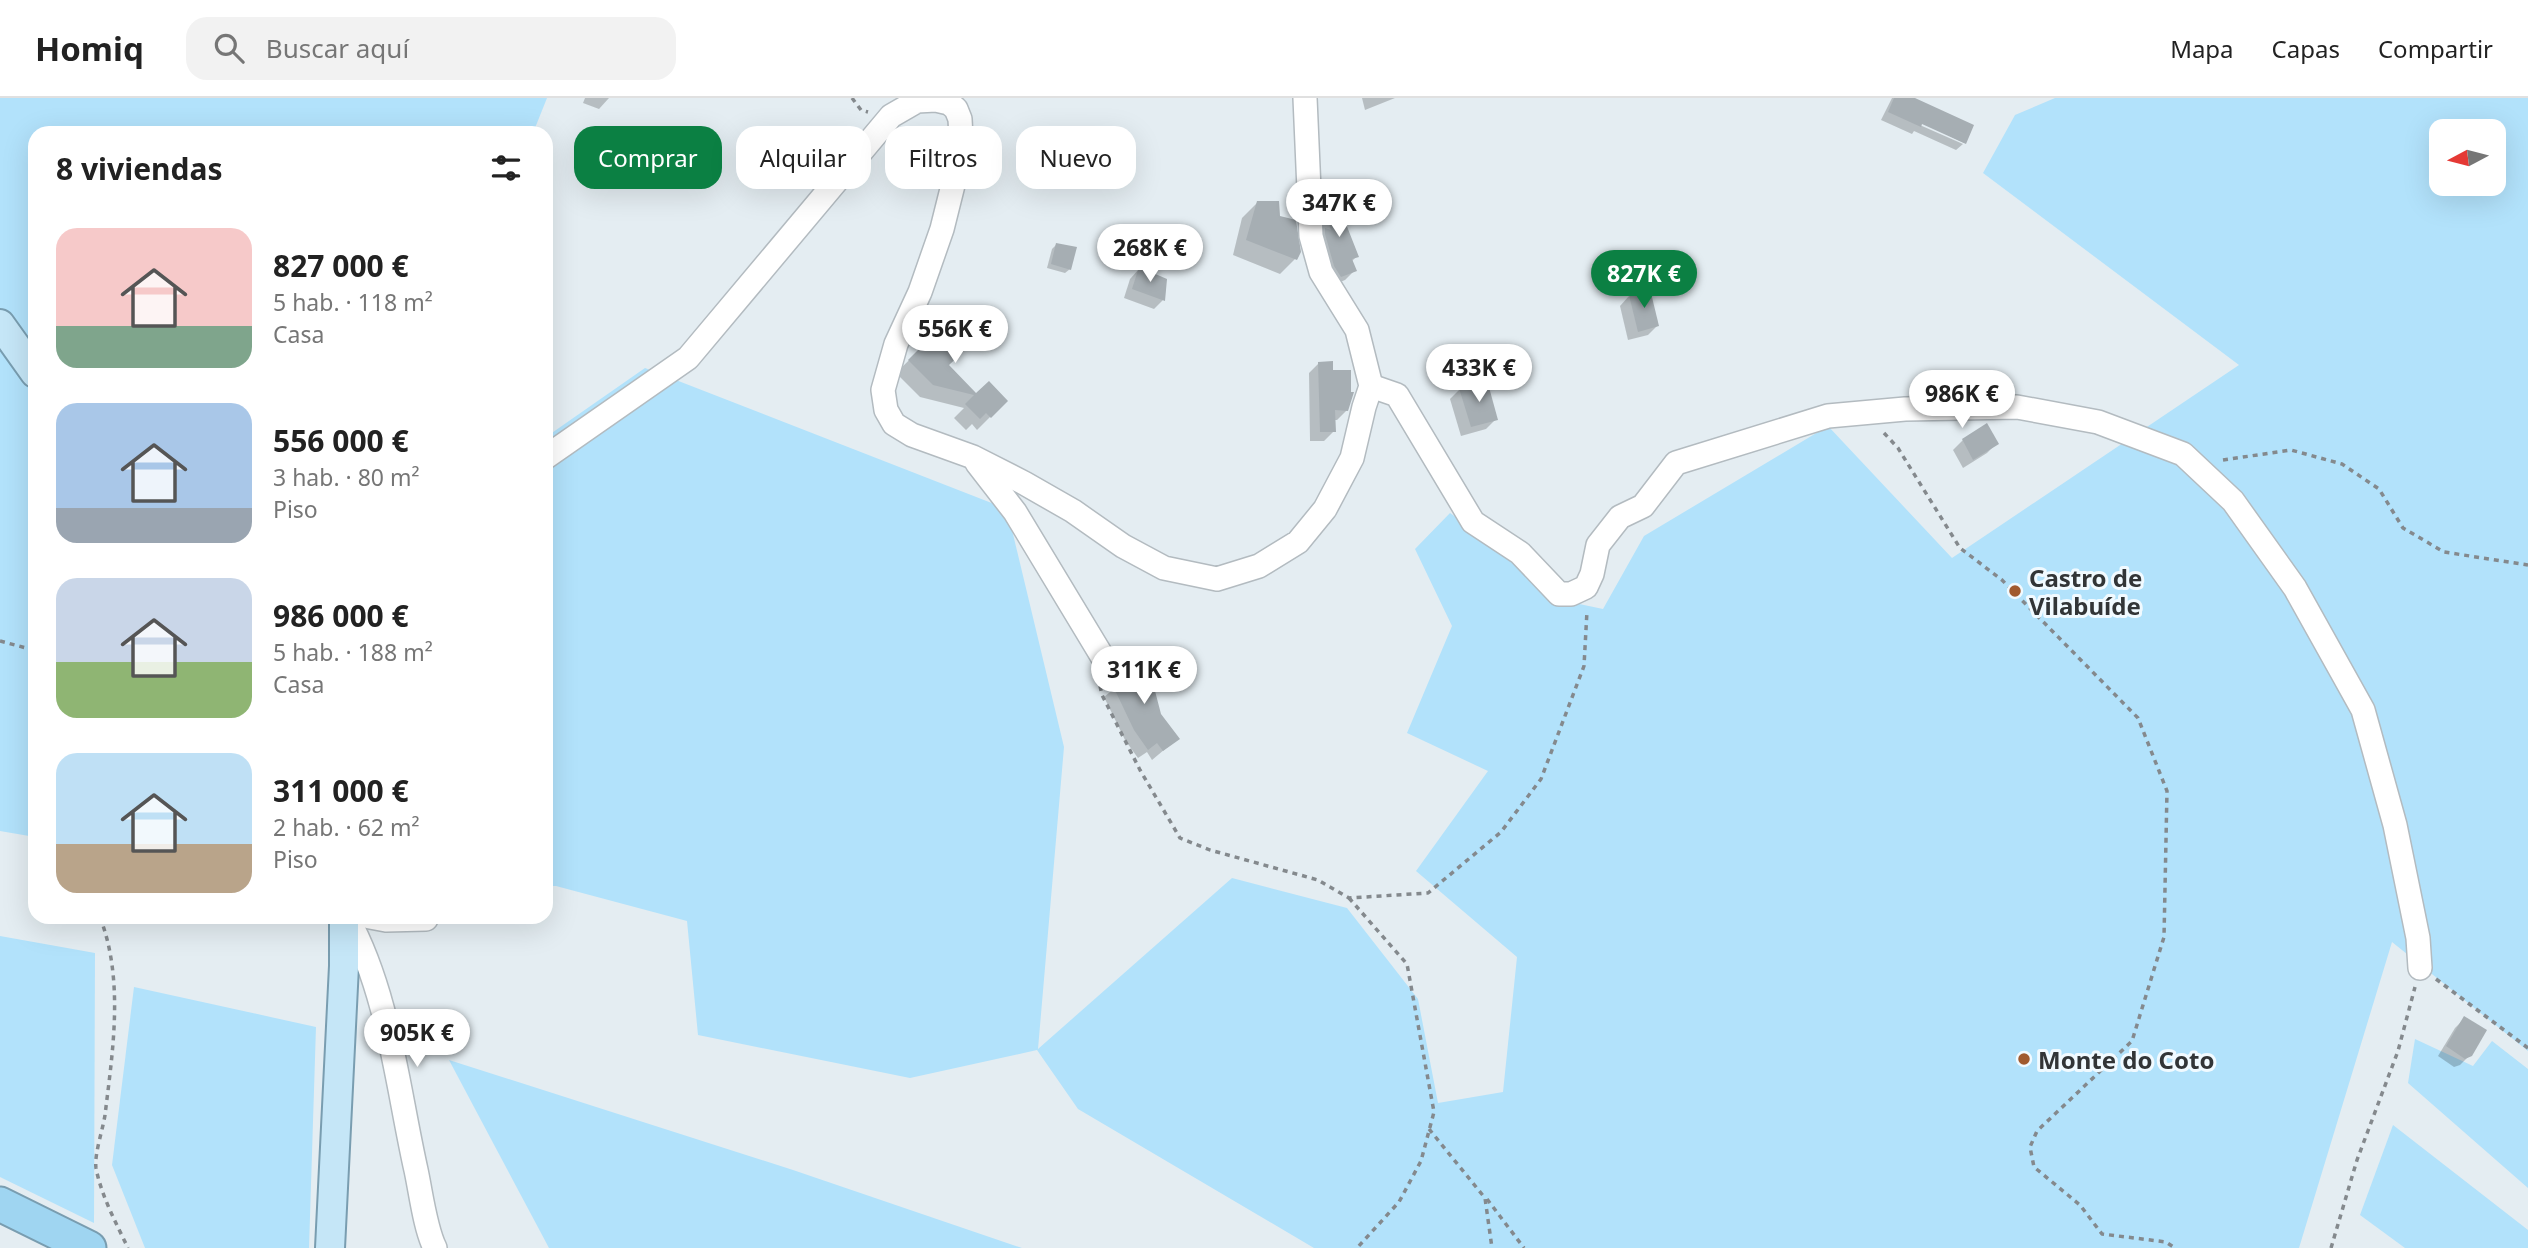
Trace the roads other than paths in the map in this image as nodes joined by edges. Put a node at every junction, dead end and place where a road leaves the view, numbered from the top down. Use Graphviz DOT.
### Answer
graph roads {
  1 [pos="1305,98"];
  2 [pos="959,104"];
  3 [pos="0,324"];
  4 [pos="28,363"];
  5 [pos="1371,386"];
  6 [pos="553,452"];
  7 [pos="973,457"];
  8 [pos="1104,675"];
  9 [pos="345,924"];
  10 [pos="350,924"];
  11 [pos="2420,968"];
  12 [pos="0,1204"];
  13 [pos="89,1248"];
  14 [pos="330,1248"];
  15 [pos="435,1248"];
  1 -- 5 [label="street"];
  2 -- 6 [label="street"];
  2 -- 7 [label="street"];
  3 -- 4 [label="main road"];
  5 -- 7 [label="street"];
  5 -- 11 [label="street"];
  7 -- 8 [label="street"];
  9 -- 14 [label="main road"];
  10 -- 15 [label="street"];
  12 -- 13 [label="highway"];
}
